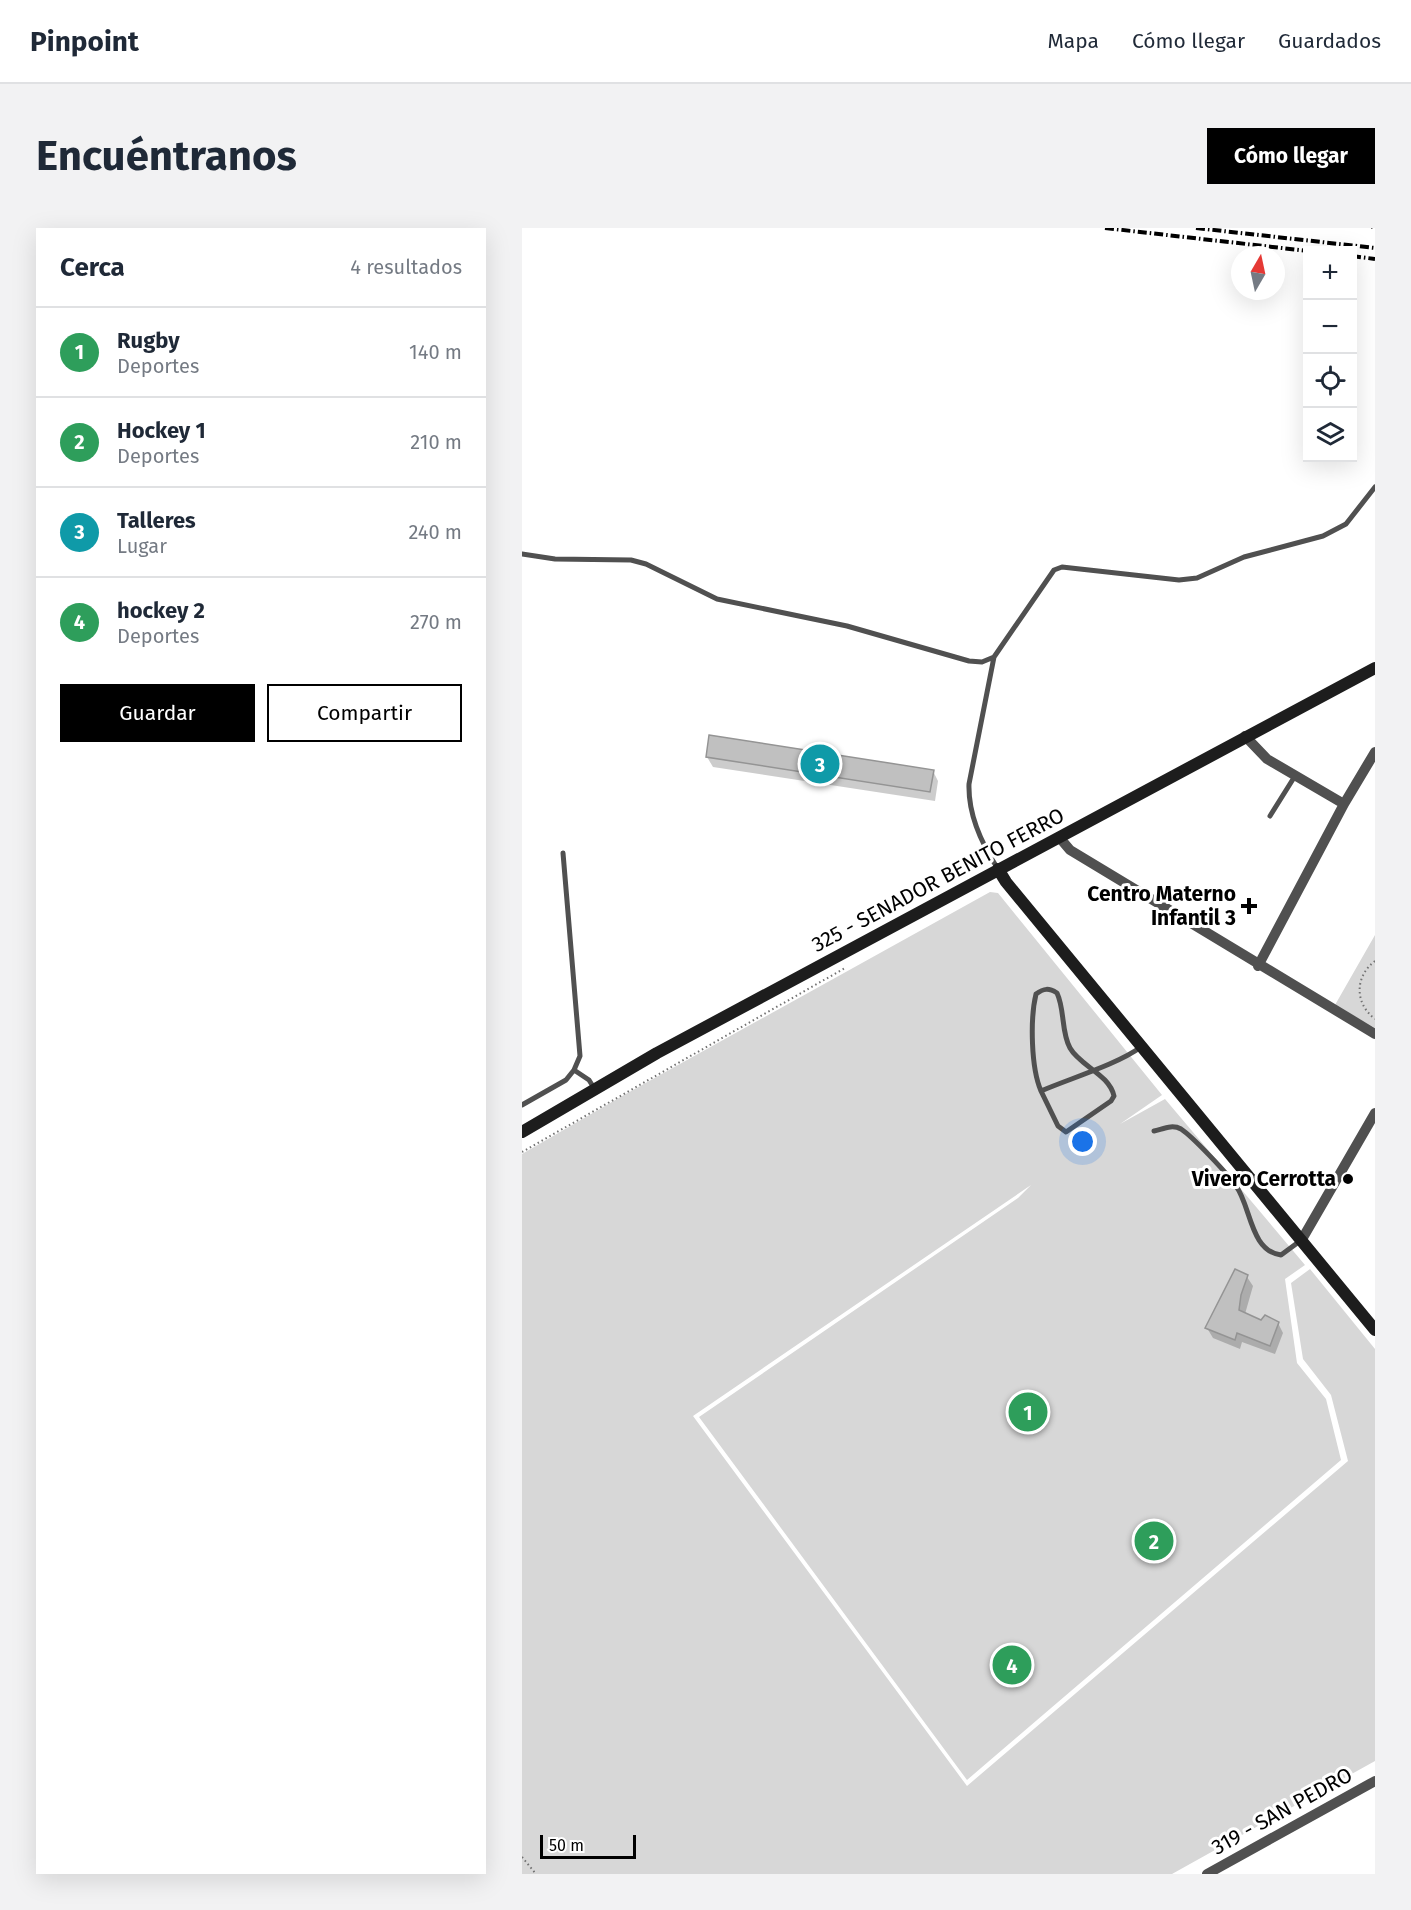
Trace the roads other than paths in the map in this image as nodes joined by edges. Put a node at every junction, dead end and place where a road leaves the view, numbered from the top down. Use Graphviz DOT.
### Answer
graph roads {
  1 [pos="1375,487"];
  2 [pos="522,554"];
  3 [pos="994,657"];
  4 [pos="1375,668"];
  5 [pos="1245,736"];
  6 [pos="1375,752"];
  7 [pos="1295,776"];
  8 [pos="1344,804"];
  9 [pos="1270,816"];
  10 [pos="1059,837"];
  11 [pos="563,853"];
  12 [pos="998,868"];
  13 [pos="1258,966"];
  14 [pos="1375,1034"];
  15 [pos="1141,1047"];
  16 [pos="1093,1069"];
  17 [pos="574,1071"];
  18 [pos="595,1089"];
  19 [pos="1041,1091"];
  20 [pos="522,1105"];
  21 [pos="1375,1113"];
  22 [pos="1154,1131"];
  23 [pos="522,1132"];
  24 [pos="1301,1241"];
  25 [pos="1375,1330"];
  26 [pos="1375,1781"];
  27 [pos="1208,1874"];
  1 -- 3 [label="lane"];
  2 -- 3 [label="lane"];
  3 -- 12 [label="lane"];
  4 -- 5 [label="main road, 325 - SENADOR BENITO FERRO"];
  5 -- 7 [label="street"];
  5 -- 10 [label="main road, 325 - SENADOR BENITO FERRO"];
  6 -- 8 [label="street"];
  7 -- 8 [label="street"];
  7 -- 9 [label="lane"];
  8 -- 13 [label="street"];
  10 -- 12 [label="main road, 325 - SENADOR BENITO FERRO"];
  10 -- 13 [label="street"];
  11 -- 17 [label="lane"];
  12 -- 15 [label="main road"];
  12 -- 18 [label="main road, 325 - SENADOR BENITO FERRO"];
  13 -- 14 [label="street"];
  15 -- 16 [label="lane"];
  15 -- 24 [label="main road"];
  16 -- 19 [label="lane"];
  16 -- 19 [label="lane"];
  16 -- 19 [label="lane"];
  17 -- 18 [label="lane"];
  17 -- 20 [label="lane"];
  18 -- 23 [label="main road, 325 - SENADOR BENITO FERRO"];
  21 -- 24 [label="street"];
  22 -- 24 [label="lane"];
  24 -- 25 [label="main road"];
  26 -- 27 [label="street, 319 - SAN PEDRO"];
}
